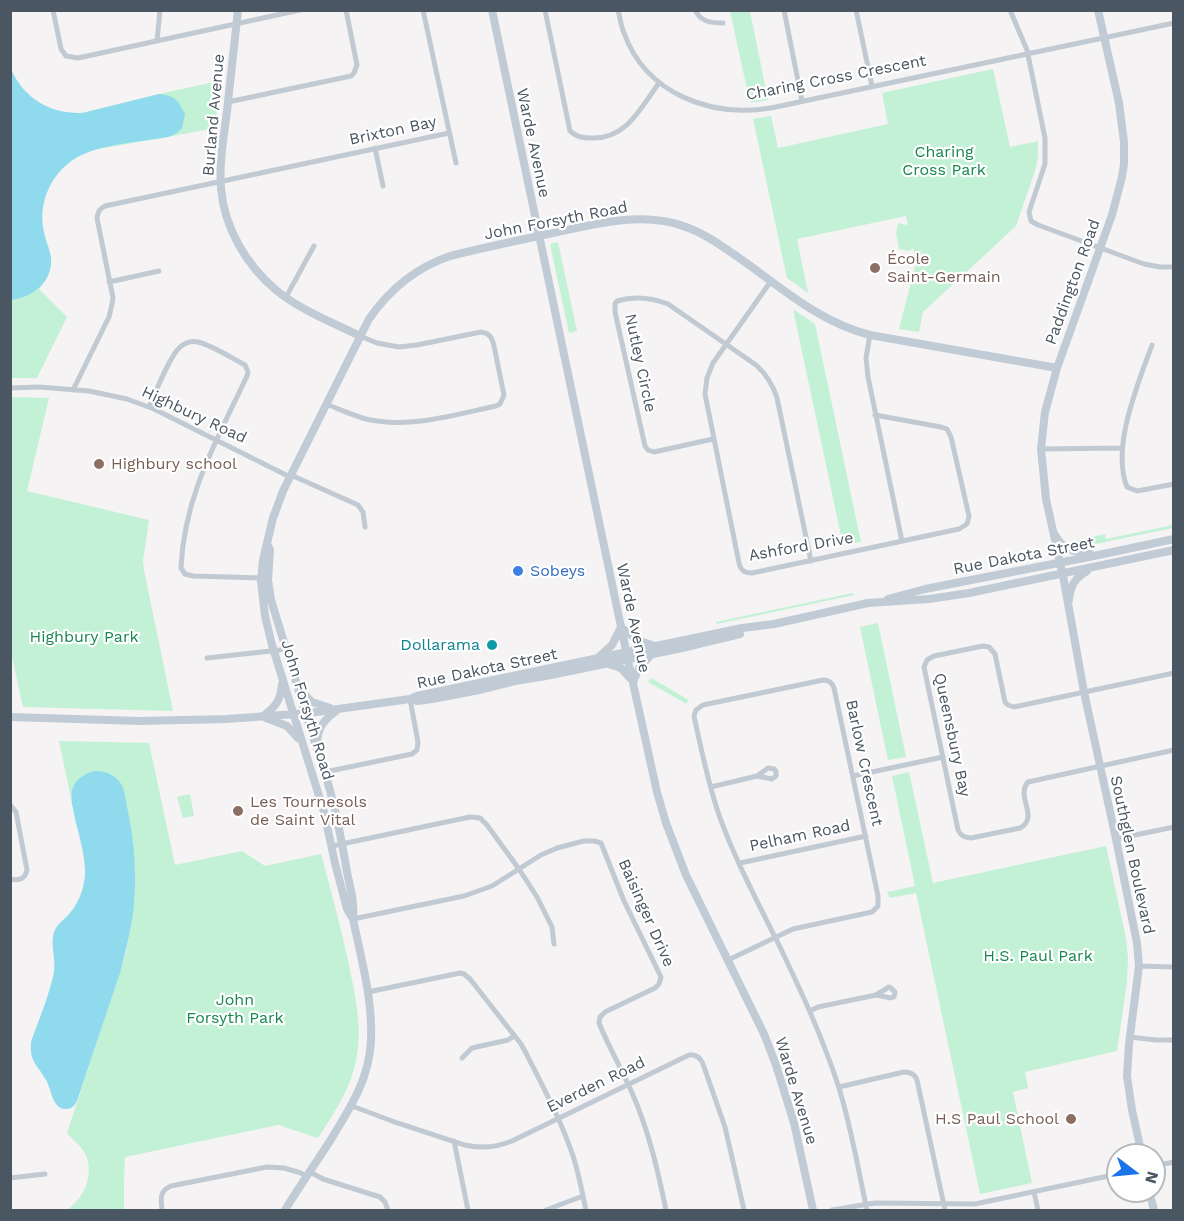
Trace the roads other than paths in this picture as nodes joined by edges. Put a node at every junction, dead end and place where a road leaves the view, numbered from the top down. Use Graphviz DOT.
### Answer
graph roads {
  1 [pos="53,10"];
  2 [pos="160,10"];
  3 [pos="238,10"];
  4 [pos="300,10"];
  5 [pos="346,10"];
  6 [pos="423,10"];
  7 [pos="492,10"];
  8 [pos="545,10"];
  9 [pos="618,10"];
  10 [pos="695,10"];
  11 [pos="784,10"];
  12 [pos="856,10"];
  13 [pos="1010,10"];
  14 [pos="1098,10"];
  15 [pos="723,23"];
  16 [pos="1173,23"];
  17 [pos="236,24"];
  18 [pos="1105,38"];
  19 [pos="157,41"];
  20 [pos="1028,54"];
  21 [pos="659,83"];
  22 [pos="872,87"];
  23 [pos="802,101"];
  24 [pos="228,102"];
  25 [pos="449,132"];
  26 [pos="375,148"];
  27 [pos="456,163"];
  28 [pos="221,181"];
  29 [pos="383,186"];
  30 [pos="539,236"];
  31 [pos="314,246"];
  32 [pos="1100,248"];
  33 [pos="1173,267"];
  34 [pos="159,271"];
  35 [pos="771,281"];
  36 [pos="109,282"];
  37 [pos="286,297"];
  38 [pos="870,335"];
  39 [pos="360,336"];
  40 [pos="726,344"];
  41 [pos="1152,345"];
  42 [pos="1057,368"];
  43 [pos="10,388"];
  44 [pos="73,390"];
  45 [pos="326,404"];
  46 [pos="149,407"];
  47 [pos="875,415"];
  48 [pos="217,440"];
  49 [pos="713,440"];
  50 [pos="1122,448"];
  51 [pos="1041,449"];
  52 [pos="291,476"];
  53 [pos="1173,484"];
  54 [pos="365,527"];
  55 [pos="1052,528"];
  56 [pos="1173,539"];
  57 [pos="902,541"];
  58 [pos="1173,550"];
  59 [pos="1097,555"];
  60 [pos="811,561"];
  61 [pos="1060,563"];
  62 [pos="1094,567"];
  63 [pos="1062,574"];
  64 [pos="265,578"];
  65 [pos="881,602"];
  66 [pos="1070,616"];
  67 [pos="765,625"];
  68 [pos="621,627"];
  69 [pos="656,647"];
  70 [pos="277,650"];
  71 [pos="651,655"];
  72 [pos="627,656"];
  73 [pos="207,658"];
  74 [pos="595,660"];
  75 [pos="605,663"];
  76 [pos="1173,673"];
  77 [pos="282,677"];
  78 [pos="633,682"];
  79 [pos="297,686"];
  80 [pos="1084,692"];
  81 [pos="410,699"];
  82 [pos="340,709"];
  83 [pos="305,714"];
  84 [pos="294,715"];
  85 [pos="10,717"];
  86 [pos="262,717"];
  87 [pos="303,745"];
  88 [pos="317,750"];
  89 [pos="1173,750"];
  90 [pos="943,757"];
  91 [pos="1099,766"];
  92 [pos="325,772"];
  93 [pos="757,776"];
  94 [pos="853,776"];
  95 [pos="711,787"];
  96 [pos="10,805"];
  97 [pos="1173,828"];
  98 [pos="866,836"];
  99 [pos="1116,839"];
  100 [pos="342,844"];
  101 [pos="332,846"];
  102 [pos="740,863"];
  103 [pos="519,869"];
  104 [pos="10,879"];
  105 [pos="352,919"];
  106 [pos="775,937"];
  107 [pos="554,944"];
  108 [pos="728,960"];
  109 [pos="1139,966"];
  110 [pos="1173,967"];
  111 [pos="368,992"];
  112 [pos="876,995"];
  113 [pos="810,1011"];
  114 [pos="514,1036"];
  115 [pos="1130,1037"];
  116 [pos="1173,1040"];
  117 [pos="462,1058"];
  118 [pos="628,1085"];
  119 [pos="839,1087"];
  120 [pos="352,1106"];
  121 [pos="558,1119"];
  122 [pos="454,1141"];
  123 [pos="1139,1143"];
  124 [pos="45,1174"];
  125 [pos="308,1174"];
  126 [pos="1106,1177"];
  127 [pos="11,1178"];
  128 [pos="1034,1192"];
  129 [pos="583,1196"];
  130 [pos="866,1207"];
  131 [pos="945,1208"];
  132 [pos="162,1210"];
  133 [pos="285,1210"];
  134 [pos="388,1210"];
  135 [pos="468,1210"];
  136 [pos="546,1210"];
  137 [pos="586,1210"];
  138 [pos="666,1210"];
  139 [pos="744,1210"];
  140 [pos="813,1210"];
  141 [pos="832,1210"];
  142 [pos="1038,1210"];
  1 -- 19 [label="street"];
  2 -- 19 [label="street"];
  3 -- 17 [label="street, Burland Avenue"];
  4 -- 17 [label="street"];
  5 -- 24 [label="street"];
  6 -- 25 [label="street, Brixton Bay"];
  7 -- 30 [label="street, Warde Avenue"];
  8 -- 21 [label="street"];
  9 -- 21 [label="street, Charing Cross Crescent"];
  10 -- 15 [label="street"];
  11 -- 23 [label="street"];
  12 -- 22 [label="street"];
  13 -- 20 [label="street"];
  14 -- 18 [label="street, Paddington Road"];
  16 -- 18 [label="street, Charing Cross Crescent"];
  17 -- 19 [label="street"];
  17 -- 24 [label="street, Burland Avenue"];
  18 -- 20 [label="street, Charing Cross Crescent"];
  18 -- 32 [label="street, Paddington Road"];
  20 -- 22 [label="street, Charing Cross Crescent"];
  20 -- 32 [label="street"];
  21 -- 23 [label="street, Charing Cross Crescent"];
  22 -- 23 [label="street, Charing Cross Crescent"];
  24 -- 28 [label="street, Burland Avenue"];
  25 -- 26 [label="street, Brixton Bay"];
  25 -- 27 [label="street"];
  26 -- 28 [label="street, Brixton Bay"];
  26 -- 29 [label="street"];
  28 -- 36 [label="street, Brixton Bay"];
  28 -- 37 [label="street, Burland Avenue"];
  30 -- 35 [label="street, John Forsyth Road"];
  30 -- 39 [label="street, John Forsyth Road"];
  30 -- 68 [label="street, Warde Avenue"];
  31 -- 37 [label="street"];
  32 -- 33 [label="street"];
  32 -- 42 [label="street, Paddington Road"];
  34 -- 36 [label="street"];
  35 -- 38 [label="street, John Forsyth Road"];
  35 -- 40 [label="street, Ashford Drive"];
  36 -- 44 [label="street"];
  37 -- 39 [label="street, Burland Avenue"];
  38 -- 42 [label="street, John Forsyth Road"];
  38 -- 47 [label="street"];
  39 -- 45 [label="street, John Forsyth Road"];
  39 -- 45 [label="street"];
  40 -- 49 [label="street, Ashford Drive"];
  40 -- 49 [label="street, Nutley Circle"];
  40 -- 60 [label="street"];
  41 -- 50 [label="street"];
  42 -- 51 [label="street, Paddington Road"];
  43 -- 44 [label="street, Highbury Road"];
  44 -- 46 [label="street, Highbury Road"];
  45 -- 52 [label="street, John Forsyth Road"];
  46 -- 48 [label="street, Highbury Road"];
  46 -- 48 [label="street"];
  47 -- 57 [label="street"];
  47 -- 57 [label="street, Ashford Drive"];
  48 -- 52 [label="street, Highbury Road"];
  48 -- 64 [label="street"];
  49 -- 60 [label="street, Ashford Drive"];
  50 -- 51 [label="street"];
  50 -- 53 [label="street"];
  51 -- 55 [label="street, Paddington Road"];
  52 -- 54 [label="street, Highbury Road"];
  52 -- 64 [label="street, John Forsyth Road"];
  55 -- 59 [label="street"];
  55 -- 61 [label="street, Paddington Road"];
  56 -- 59 [label="street, Rue Dakota Street"];
  57 -- 60 [label="street, Ashford Drive"];
  58 -- 62 [label="street, Rue Dakota Street"];
  59 -- 61 [label="street, Rue Dakota Street"];
  61 -- 63 [label="street, Southglen Boulevard"];
  61 -- 65 [label="street, Rue Dakota Street"];
  62 -- 63 [label="street, Rue Dakota Street"];
  62 -- 66 [label="street"];
  63 -- 65 [label="street, Rue Dakota Street"];
  63 -- 66 [label="street, Southglen Boulevard"];
  64 -- 70 [label="street, John Forsyth Road"];
  64 -- 79 [label="street, John Forsyth Road"];
  65 -- 67 [label="street, Rue Dakota Street"];
  66 -- 80 [label="street, Southglen Boulevard"];
  67 -- 69 [label="street, Rue Dakota Street"];
  67 -- 71 [label="street, Rue Dakota Street"];
  68 -- 69 [label="street"];
  68 -- 72 [label="street, Warde Avenue"];
  68 -- 74 [label="street"];
  69 -- 72 [label="street, Rue Dakota Street"];
  70 -- 73 [label="street"];
  70 -- 77 [label="street, John Forsyth Road"];
  71 -- 72 [label="street, Rue Dakota Street"];
  71 -- 78 [label="street"];
  72 -- 74 [label="street, Rue Dakota Street"];
  72 -- 75 [label="street, Rue Dakota Street"];
  72 -- 78 [label="street, Warde Avenue"];
  74 -- 81 [label="street, Rue Dakota Street"];
  75 -- 78 [label="street"];
  75 -- 81 [label="street, Rue Dakota Street"];
  76 -- 80 [label="street"];
  77 -- 84 [label="street, John Forsyth Road"];
  77 -- 86 [label="street"];
  78 -- 108 [label="street, Warde Avenue"];
  79 -- 82 [label="street"];
  79 -- 83 [label="street, John Forsyth Road"];
  80 -- 90 [label="street, Queensbury Bay"];
  80 -- 91 [label="street, Southglen Boulevard"];
  81 -- 82 [label="street"];
  81 -- 92 [label="street, John Forsyth Road"];
  82 -- 83 [label="street"];
  82 -- 88 [label="street"];
  83 -- 84 [label="street"];
  83 -- 88 [label="street, John Forsyth Road"];
  84 -- 86 [label="street"];
  84 -- 87 [label="street, John Forsyth Road"];
  85 -- 86 [label="street"];
  86 -- 87 [label="street"];
  87 -- 101 [label="street, John Forsyth Road"];
  88 -- 92 [label="street, John Forsyth Road"];
  89 -- 91 [label="street"];
  90 -- 91 [label="street, Queensbury Bay"];
  90 -- 94 [label="street"];
  91 -- 99 [label="street, Southglen Boulevard"];
  92 -- 100 [label="street, John Forsyth Road"];
  93 -- 95 [label="street"];
  94 -- 95 [label="street, Barlow Crescent"];
  94 -- 98 [label="street, Barlow Crescent"];
  95 -- 102 [label="street, Barlow Crescent"];
  96 -- 104 [label="street"];
  97 -- 99 [label="street"];
  98 -- 102 [label="street, Pelham Road"];
  98 -- 106 [label="street, Barlow Crescent"];
  99 -- 109 [label="street, Southglen Boulevard"];
  100 -- 101 [label="street"];
  100 -- 103 [label="street"];
  100 -- 105 [label="street, John Forsyth Road"];
  101 -- 105 [label="street, John Forsyth Road"];
  102 -- 106 [label="street, Barlow Crescent"];
  103 -- 105 [label="street, Baisinger Drive"];
  103 -- 107 [label="street"];
  103 -- 118 [label="street, Baisinger Drive"];
  105 -- 111 [label="street, John Forsyth Road"];
  106 -- 108 [label="street, Barlow Crescent"];
  106 -- 113 [label="street, Barlow Crescent"];
  108 -- 140 [label="street, Warde Avenue"];
  109 -- 110 [label="street"];
  109 -- 115 [label="street, Southglen Boulevard"];
  111 -- 114 [label="street"];
  111 -- 120 [label="street, John Forsyth Road"];
  112 -- 113 [label="street"];
  113 -- 119 [label="street, Barlow Crescent"];
  114 -- 117 [label="street"];
  114 -- 121 [label="street"];
  115 -- 116 [label="street"];
  115 -- 123 [label="street, Southglen Boulevard"];
  118 -- 121 [label="street, Everden Road"];
  118 -- 138 [label="street, Baisinger Drive"];
  118 -- 139 [label="street, Everden Road"];
  119 -- 130 [label="street, Barlow Crescent"];
  119 -- 131 [label="street"];
  120 -- 122 [label="street, Everden Road"];
  120 -- 125 [label="street, John Forsyth Road"];
  121 -- 122 [label="street, Everden Road"];
  121 -- 129 [label="street"];
  122 -- 135 [label="street"];
  124 -- 127 [label="street"];
  125 -- 132 [label="street"];
  125 -- 133 [label="street, John Forsyth Road"];
  125 -- 134 [label="street"];
  126 -- 128 [label="street"];
  128 -- 131 [label="street"];
  128 -- 142 [label="street"];
  129 -- 136 [label="street"];
  129 -- 137 [label="street"];
  130 -- 131 [label="street"];
  130 -- 141 [label="street"];
}
